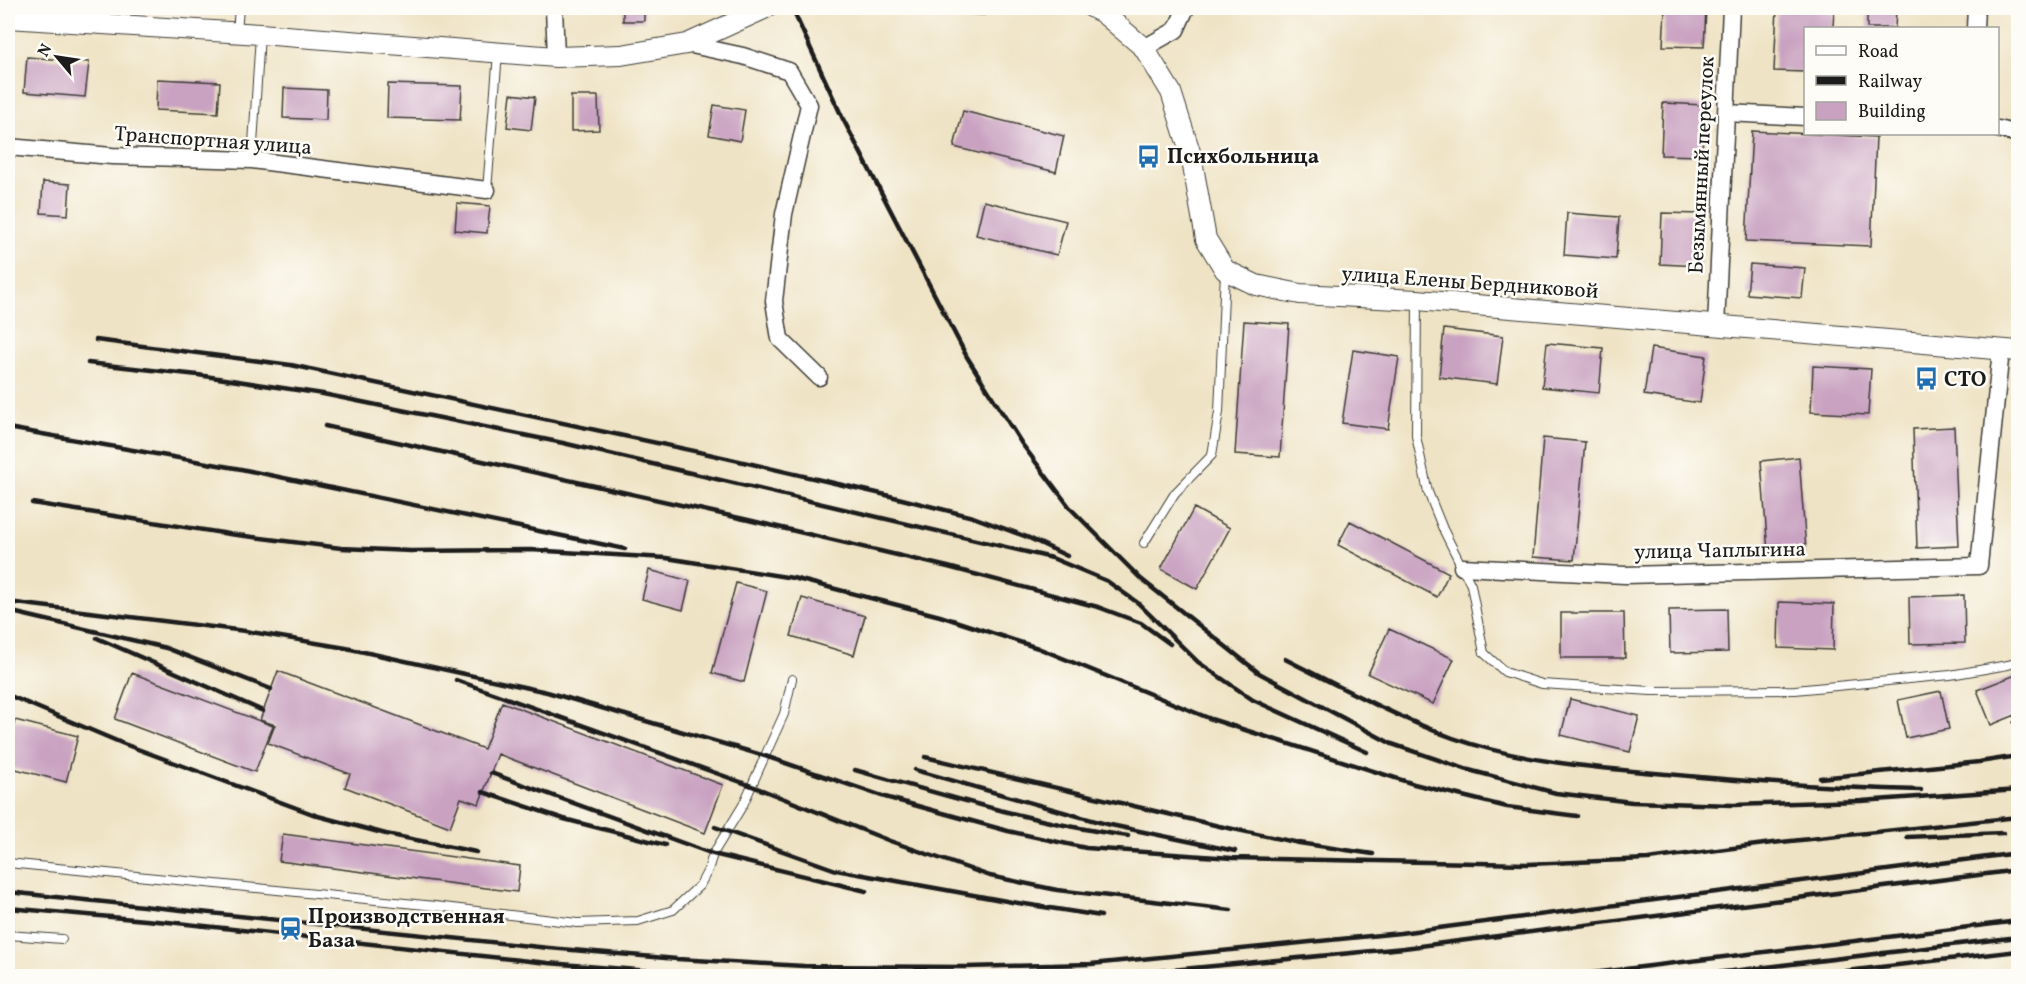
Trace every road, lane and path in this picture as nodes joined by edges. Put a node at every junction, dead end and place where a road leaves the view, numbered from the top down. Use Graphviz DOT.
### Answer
graph roads {
  1 [pos="239,8"];
  2 [pos="554,8"];
  3 [pos="766,8"];
  4 [pos="1093,8"];
  5 [pos="1186,8"];
  6 [pos="1731,8"];
  7 [pos="1976,8"];
  8 [pos="8,18"];
  9 [pos="1975,27"];
  10 [pos="237,33"];
  11 [pos="260,34"];
  12 [pos="687,44"];
  13 [pos="1144,48"];
  14 [pos="498,53"];
  15 [pos="556,57"];
  16 [pos="1726,113"];
  17 [pos="1804,117"];
  18 [pos="1999,129"];
  19 [pos="2019,134"];
  20 [pos="8,147"];
  21 [pos="252,160"];
  22 [pos="487,190"];
  23 [pos="1225,270"];
  24 [pos="1417,300"];
  25 [pos="1716,326"];
  26 [pos="2010,350"];
  27 [pos="819,377"];
  28 [pos="1144,543"];
  29 [pos="1462,567"];
  30 [pos="2019,662"];
  31 [pos="792,679"];
  32 [pos="8,863"];
  33 [pos="8,935"];
  34 [pos="62,939"];
  1 -- 10 [label="lane"];
  2 -- 15 [label="street"];
  3 -- 12 [label="street"];
  4 -- 13 [label="street"];
  5 -- 13 [label="street"];
  6 -- 16 [label="street, Безымянный переулок"];
  7 -- 9 [label="street"];
  8 -- 10 [label="street"];
  10 -- 11 [label="street"];
  11 -- 14 [label="street"];
  11 -- 21 [label="lane"];
  12 -- 15 [label="street"];
  12 -- 27 [label="street"];
  13 -- 23 [label="street"];
  14 -- 15 [label="street"];
  14 -- 22 [label="lane"];
  16 -- 17 [label="street"];
  16 -- 25 [label="street, Безымянный переулок"];
  18 -- 19 [label="street"];
  20 -- 21 [label="street, Транспортная улица"];
  21 -- 22 [label="street, Транспортная улица"];
  23 -- 24 [label="street, улица Елены Бердниковой"];
  23 -- 28 [label="lane"];
  24 -- 25 [label="street, улица Елены Бердниковой"];
  24 -- 29 [label="lane"];
  25 -- 26 [label="street, улица Елены Бердниковой"];
  26 -- 29 [label="street, улица Чаплыгина"];
  29 -- 30 [label="lane"];
  31 -- 32 [label="lane"];
  33 -- 34 [label="lane"];
}
